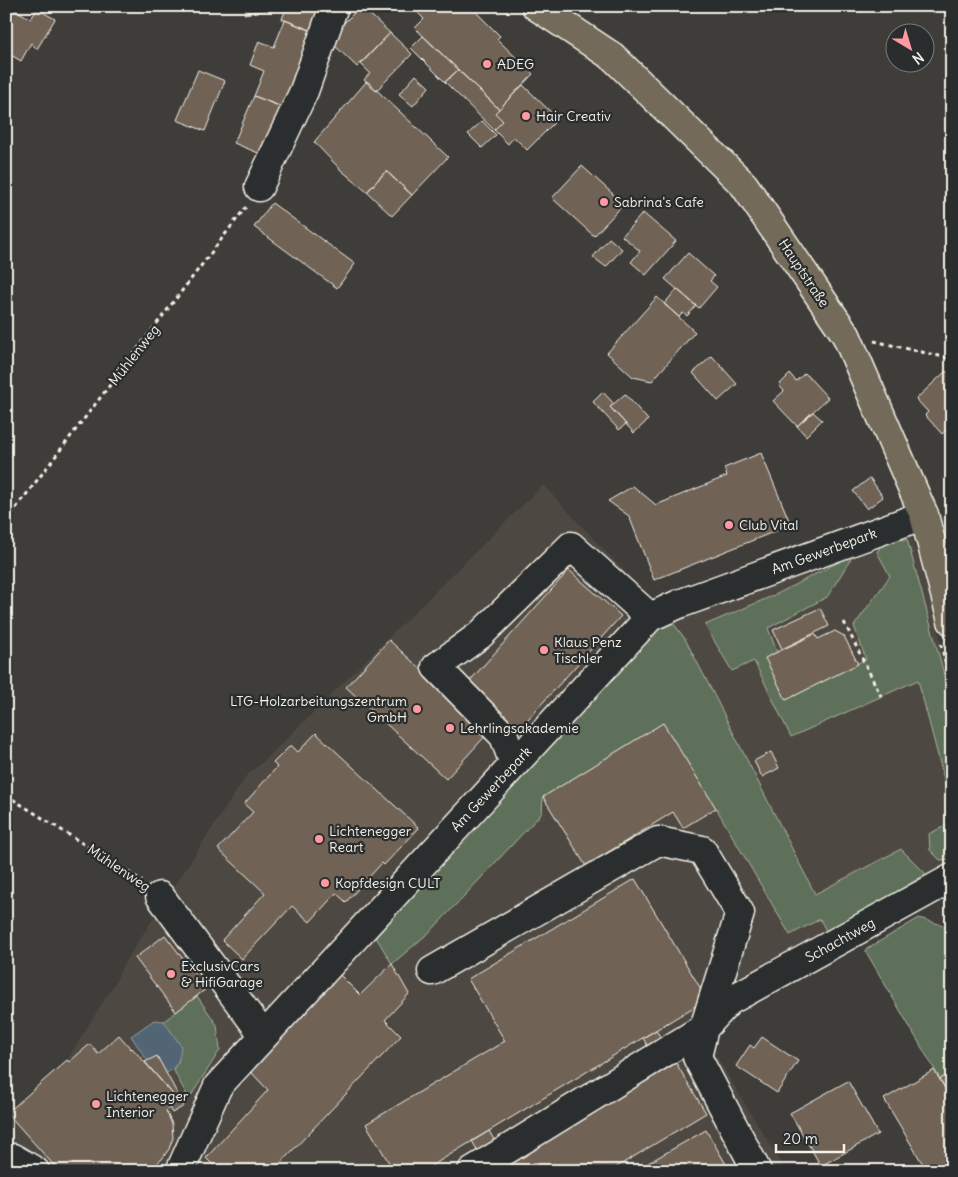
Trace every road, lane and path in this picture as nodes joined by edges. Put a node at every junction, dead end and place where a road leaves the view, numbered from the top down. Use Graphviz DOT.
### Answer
graph roads {
  1 [pos="334,6"];
  2 [pos="536,6"];
  3 [pos="259,187"];
  4 [pos="846,335"];
  5 [pos="952,359"];
  6 [pos="924,515"];
  7 [pos="6,521"];
  8 [pos="650,617"];
  9 [pos="844,622"];
  10 [pos="945,629"];
  11 [pos="952,691"];
  12 [pos="881,696"];
  13 [pos="514,764"];
  14 [pos="6,794"];
  15 [pos="952,878"];
  16 [pos="160,896"];
  17 [pos="432,971"];
  18 [pos="704,1028"];
  19 [pos="264,1036"];
  20 [pos="6,1159"];
  21 [pos="35,1171"];
  22 [pos="180,1171"];
  23 [pos="472,1171"];
  24 [pos="757,1171"];
  1 -- 3 [label="street"];
  2 -- 4 [label="main road, Hauptstraße"];
  3 -- 7 [label="path, Mühlenweg"];
  4 -- 5 [label="path"];
  4 -- 6 [label="main road, Hauptstraße"];
  6 -- 8 [label="street, Am Gewerbepark"];
  6 -- 10 [label="main road, Hauptstraße"];
  8 -- 13 [label="street, Am Gewerbepark"];
  8 -- 13 [label="street"];
  9 -- 12 [label="path"];
  10 -- 11 [label="path"];
  13 -- 19 [label="street, Am Gewerbepark"];
  14 -- 16 [label="path, Mühlenweg"];
  15 -- 18 [label="street, Schachtweg"];
  16 -- 19 [label="street, Mühlenweg"];
  17 -- 18 [label="street"];
  18 -- 23 [label="street"];
  18 -- 24 [label="street"];
  19 -- 22 [label="street, Am Gewerbepark"];
  20 -- 21 [label="street"];
}
